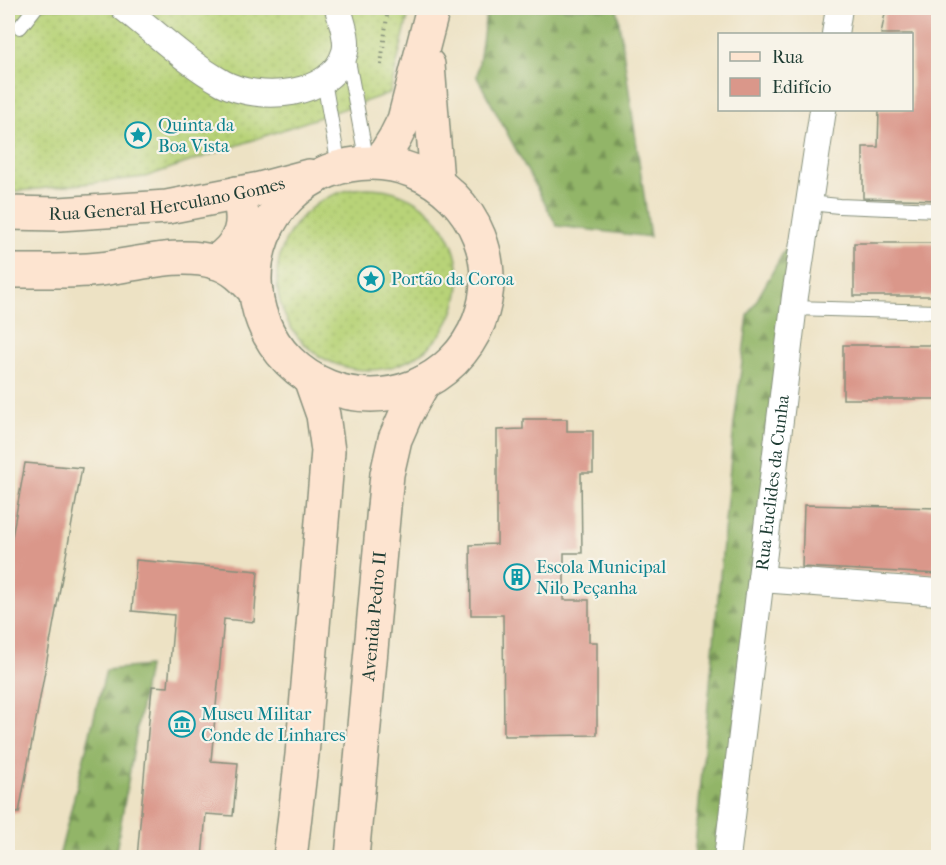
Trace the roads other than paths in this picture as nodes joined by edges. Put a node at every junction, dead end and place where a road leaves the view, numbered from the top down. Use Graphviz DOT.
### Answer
graph roads {
  1 [pos="35,8"];
  2 [pos="124,8"];
  3 [pos="338,8"];
  4 [pos="840,8"];
  5 [pos="430,21"];
  6 [pos="20,27"];
  7 [pos="835,33"];
  8 [pos="335,68"];
  9 [pos="824,111"];
  10 [pos="419,118"];
  11 [pos="353,166"];
  12 [pos="437,182"];
  13 [pos="237,193"];
  14 [pos="809,203"];
  15 [pos="939,210"];
  16 [pos="8,213"];
  17 [pos="215,262"];
  18 [pos="8,271"];
  19 [pos="256,292"];
  20 [pos="794,308"];
  21 [pos="939,312"];
  22 [pos="310,378"];
  23 [pos="424,382"];
  24 [pos="762,579"];
  25 [pos="939,592"];
  26 [pos="290,858"];
  27 [pos="352,858"];
  28 [pos="727,858"];
  1 -- 6 [label="lane"];
  2 -- 8 [label="street"];
  3 -- 8 [label="street"];
  4 -- 7 [label="street"];
  5 -- 10 [label="main road"];
  8 -- 11 [label="lane"];
  8 -- 11 [label="lane"];
  9 -- 14 [label="street, Rua Euclides da Cunha"];
  10 -- 11 [label="main road"];
  10 -- 12 [label="main road"];
  11 -- 12 [label="main road, Avenida Pedro II"];
  11 -- 13 [label="main road, Rua General Herculano Gomes"];
  11 -- 19 [label="main road, Avenida Pedro II"];
  12 -- 23 [label="main road, Avenida Pedro II"];
  13 -- 16 [label="main road, Rua General Herculano Gomes"];
  13 -- 17 [label="main road"];
  14 -- 15 [label="lane"];
  14 -- 20 [label="street, Rua Euclides da Cunha"];
  17 -- 18 [label="main road"];
  17 -- 19 [label="main road"];
  19 -- 22 [label="main road, Avenida Pedro II"];
  20 -- 21 [label="lane"];
  20 -- 24 [label="street, Rua Euclides da Cunha"];
  22 -- 23 [label="main road, Avenida Pedro II"];
  22 -- 26 [label="main road"];
  23 -- 27 [label="main road, Avenida Pedro II"];
  24 -- 25 [label="street"];
  24 -- 28 [label="street, Rua Euclides da Cunha"];
}
